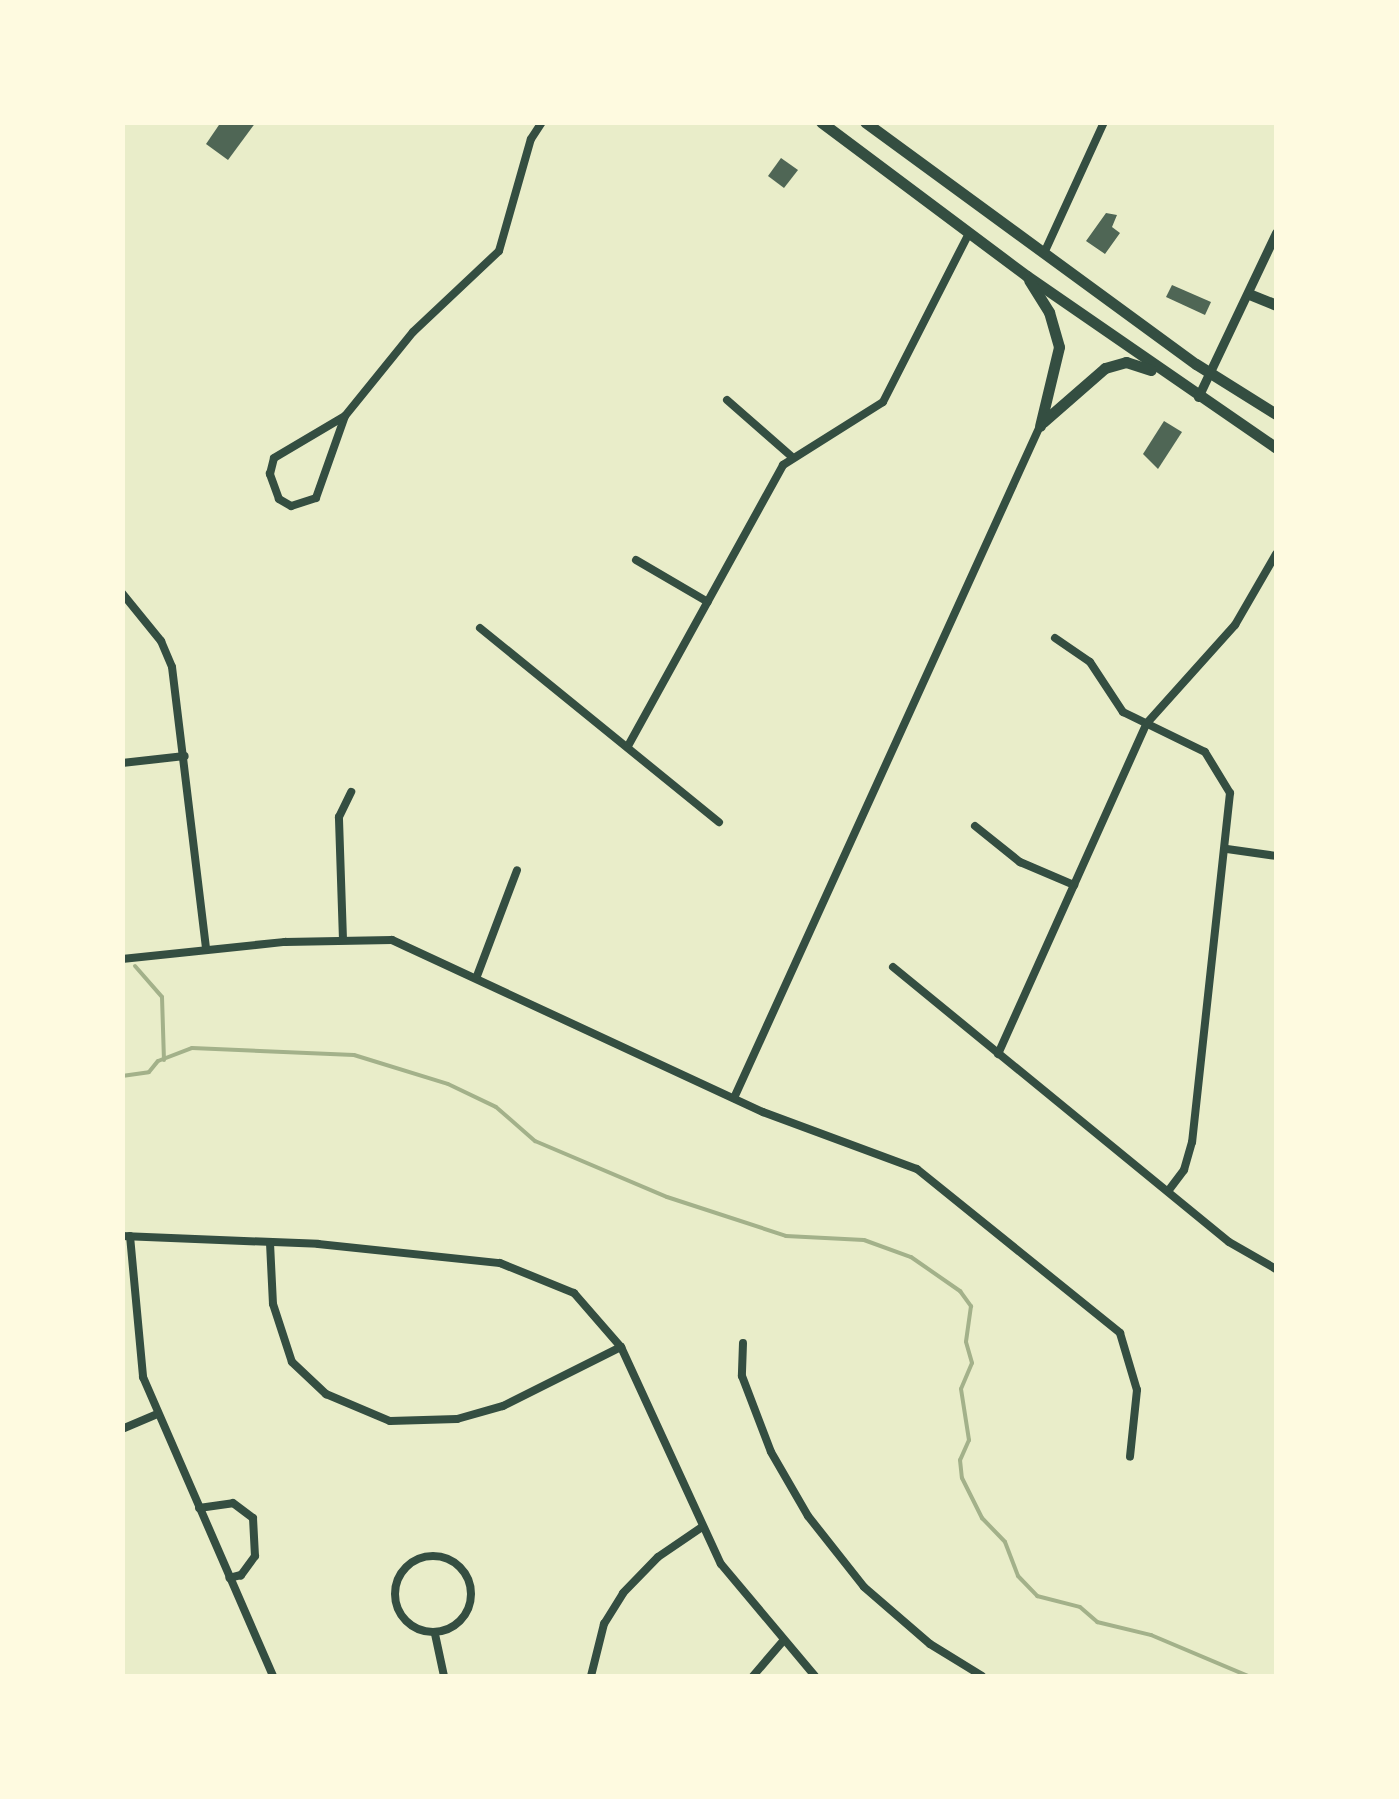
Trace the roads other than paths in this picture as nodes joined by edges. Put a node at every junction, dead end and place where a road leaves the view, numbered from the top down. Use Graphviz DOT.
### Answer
graph roads {
  1 [pos="542,122"];
  2 [pos="821,122"];
  3 [pos="865,122"];
  4 [pos="1104,122"];
  5 [pos="969,233"];
  6 [pos="1276,233"];
  7 [pos="1044,252"];
  8 [pos="1027,276"];
  9 [pos="1249,294"];
  10 [pos="1276,305"];
  11 [pos="1165,374"];
  12 [pos="1210,374"];
  13 [pos="1198,397"];
  14 [pos="727,400"];
  15 [pos="1276,414"];
  16 [pos="346,416"];
  17 [pos="1040,426"];
  18 [pos="1276,448"];
  19 [pos="792,456"];
  20 [pos="1276,554"];
  21 [pos="636,560"];
  22 [pos="122,593"];
  23 [pos="708,602"];
  24 [pos="480,628"];
  25 [pos="1055,638"];
  26 [pos="1147,723"];
  27 [pos="628,746"];
  28 [pos="185,756"];
  29 [pos="122,763"];
  30 [pos="352,792"];
  31 [pos="719,822"];
  32 [pos="976,826"];
  33 [pos="1226,849"];
  34 [pos="1276,856"];
  35 [pos="517,870"];
  36 [pos="1074,885"];
  37 [pos="343,940"];
  38 [pos="206,950"];
  39 [pos="122,959"];
  40 [pos="893,967"];
  41 [pos="477,976"];
  42 [pos="998,1054"];
  43 [pos="734,1098"];
  44 [pos="1168,1191"];
  45 [pos="126,1236"];
  46 [pos="270,1242"];
  47 [pos="1276,1269"];
  48 [pos="743,1343"];
  49 [pos="621,1347"];
  50 [pos="158,1414"];
  51 [pos="122,1430"];
  52 [pos="1130,1457"];
  53 [pos="199,1508"];
  54 [pos="702,1527"];
  55 [pos="228,1578"];
  56 [pos="435,1634"];
  57 [pos="783,1641"];
  58 [pos="273,1676"];
  59 [pos="444,1676"];
  60 [pos="591,1676"];
  61 [pos="753,1676"];
  62 [pos="815,1676"];
  63 [pos="982,1676"];
  1 -- 16 [label="street"];
  2 -- 5 [label="highway"];
  3 -- 7 [label="highway"];
  4 -- 7 [label="street"];
  5 -- 8 [label="highway"];
  5 -- 19 [label="street"];
  6 -- 9 [label="street"];
  7 -- 12 [label="highway"];
  8 -- 11 [label="highway"];
  8 -- 17 [label="highway"];
  9 -- 10 [label="highway"];
  9 -- 12 [label="street"];
  11 -- 13 [label="highway"];
  11 -- 17 [label="highway"];
  12 -- 13 [label="street"];
  12 -- 15 [label="highway"];
  13 -- 18 [label="highway"];
  14 -- 19 [label="street"];
  16 -- 16 [label="street"];
  17 -- 43 [label="street"];
  19 -- 23 [label="street"];
  20 -- 26 [label="street"];
  21 -- 23 [label="street"];
  22 -- 28 [label="street"];
  23 -- 27 [label="street"];
  24 -- 27 [label="street"];
  25 -- 26 [label="street"];
  26 -- 33 [label="street"];
  26 -- 36 [label="street"];
  27 -- 31 [label="street"];
  28 -- 29 [label="street"];
  28 -- 38 [label="street"];
  30 -- 37 [label="street"];
  32 -- 36 [label="street"];
  33 -- 34 [label="street"];
  33 -- 44 [label="street"];
  35 -- 41 [label="street"];
  36 -- 42 [label="street"];
  37 -- 38 [label="street"];
  37 -- 41 [label="street"];
  38 -- 39 [label="street"];
  40 -- 42 [label="street"];
  41 -- 43 [label="street"];
  42 -- 44 [label="street"];
  43 -- 52 [label="street"];
  44 -- 47 [label="street"];
  45 -- 46 [label="street"];
  45 -- 50 [label="street"];
  46 -- 49 [label="street"];
  46 -- 49 [label="street"];
  48 -- 63 [label="street"];
  49 -- 54 [label="street"];
  50 -- 51 [label="street"];
  50 -- 53 [label="street"];
  53 -- 55 [label="street"];
  53 -- 55 [label="street"];
  54 -- 57 [label="street"];
  54 -- 60 [label="street"];
  55 -- 58 [label="street"];
  56 -- 56 [label="street"];
  56 -- 59 [label="street"];
  57 -- 61 [label="street"];
  57 -- 62 [label="street"];
}
